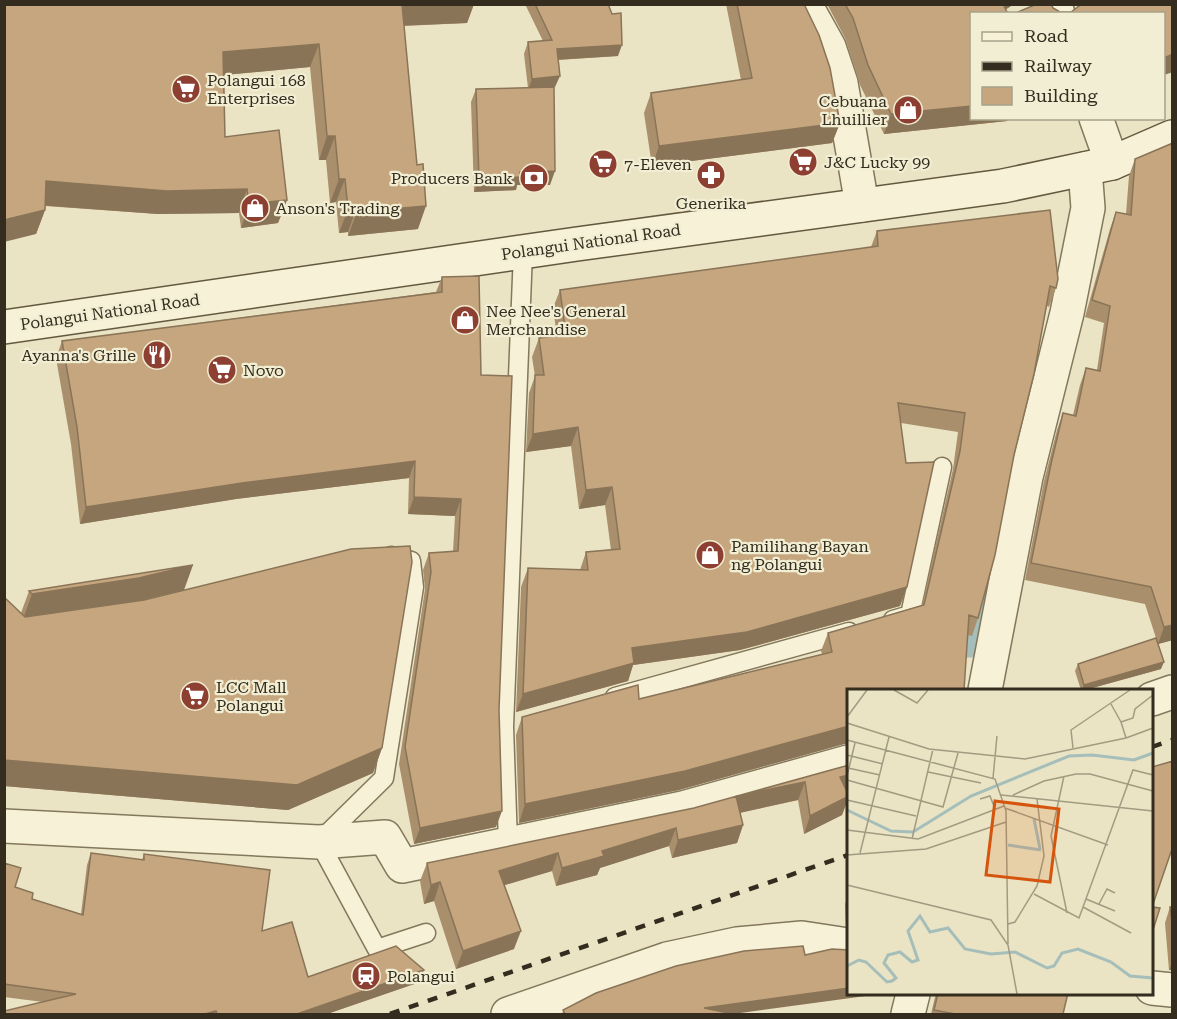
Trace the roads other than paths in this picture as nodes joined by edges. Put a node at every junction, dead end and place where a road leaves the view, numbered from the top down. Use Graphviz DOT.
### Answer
graph roads {
  1 [pos="805,4"];
  2 [pos="1096,120"];
  3 [pos="1173,137"];
  4 [pos="1098,166"];
  5 [pos="862,205"];
  6 [pos="523,252"];
  7 [pos="4,327"];
  8 [pos="942,467"];
  9 [pos="369,556"];
  10 [pos="986,689"];
  11 [pos="1173,692"];
  12 [pos="1153,699"];
  13 [pos="593,703"];
  14 [pos="526,721"];
  15 [pos="504,727"];
  16 [pos="847,763"];
  17 [pos="4,826"];
  18 [pos="319,842"];
  19 [pos="508,843"];
  20 [pos="426,933"];
  21 [pos="847,945"];
  22 [pos="1153,988"];
  23 [pos="1173,990"];
  24 [pos="913,995"];
  25 [pos="508,1014"];
  26 [pos="908,1014"];
  1 -- 5 [label="street"];
  2 -- 4 [label="street"];
  3 -- 4 [label="street, Polangui National Road"];
  4 -- 5 [label="street, Polangui National Road"];
  4 -- 10 [label="street"];
  5 -- 6 [label="street, Polangui National Road"];
  6 -- 7 [label="street, Polangui National Road"];
  6 -- 15 [label="lane"];
  8 -- 13 [label="lane"];
  9 -- 18 [label="lane"];
  11 -- 12 [label="street"];
  14 -- 15 [label="lane"];
  15 -- 19 [label="lane"];
  16 -- 19 [label="street"];
  17 -- 18 [label="street"];
  18 -- 19 [label="street"];
  18 -- 20 [label="lane"];
  21 -- 25 [label="street"];
  22 -- 23 [label="street"];
  24 -- 26 [label="street"];
}
